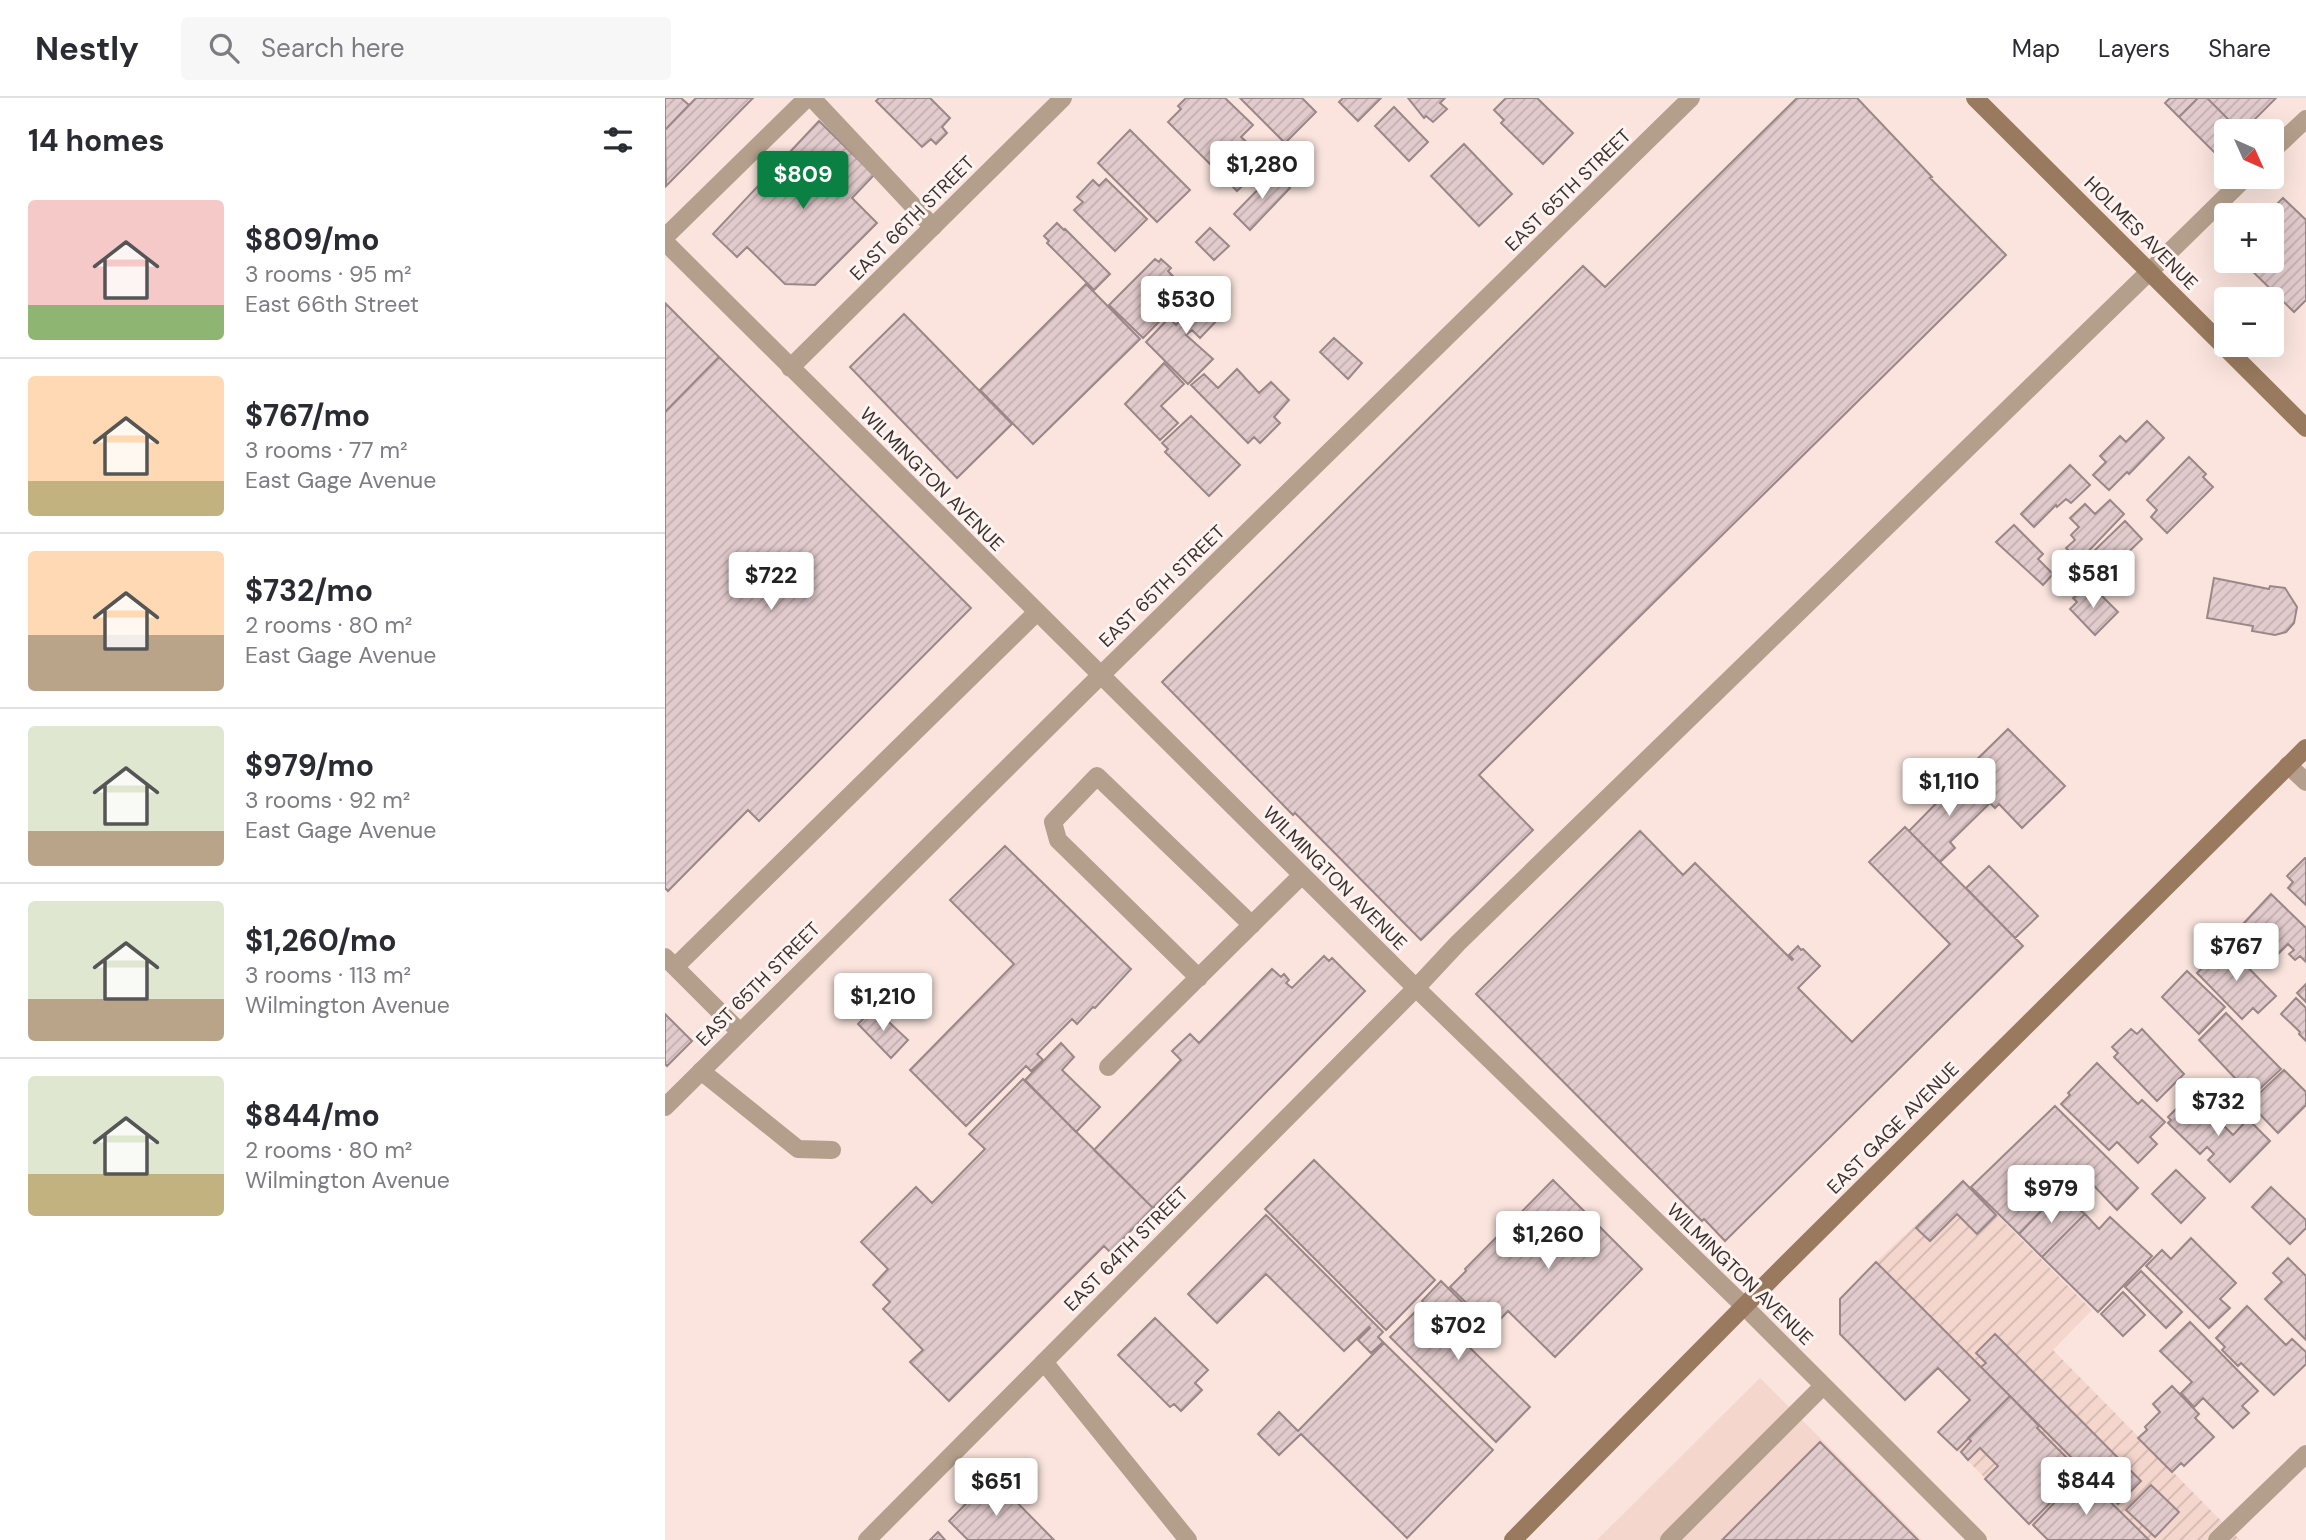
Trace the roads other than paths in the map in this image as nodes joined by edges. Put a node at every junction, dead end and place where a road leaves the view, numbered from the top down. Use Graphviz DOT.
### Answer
graph roads {
  1 [pos="810,98"];
  2 [pos="1063,98"];
  3 [pos="1691,98"];
  4 [pos="1975,98"];
  5 [pos="2306,118"];
  6 [pos="2284,139"];
  7 [pos="2234,189"];
  8 [pos="933,227"];
  9 [pos="665,240"];
  10 [pos="2150,271"];
  11 [pos="790,368"];
  12 [pos="2306,428"];
  13 [pos="1037,612"];
  14 [pos="1101,675"];
  15 [pos="2306,748"];
  16 [pos="2288,765"];
  17 [pos="2306,782"];
  18 [pos="1302,875"];
  19 [pos="1252,925"];
  20 [pos="670,962"];
  21 [pos="1199,978"];
  22 [pos="1416,988"];
  23 [pos="740,1032"];
  24 [pos="1108,1067"];
  25 [pos="701,1071"];
  26 [pos="665,1107"];
  27 [pos="832,1150"];
  28 [pos="1744,1306"];
  29 [pos="1044,1362"];
  30 [pos="1823,1385"];
  31 [pos="2306,1454"];
  32 [pos="867,1540"];
  33 [pos="1188,1540"];
  34 [pos="1513,1540"];
  35 [pos="1669,1540"];
  36 [pos="1979,1540"];
  37 [pos="2217,1540"];
  1 -- 8 [label="street"];
  1 -- 9 [label="street"];
  2 -- 8 [label="street, EAST 66TH STREET"];
  3 -- 14 [label="street, EAST 65TH STREET"];
  4 -- 10 [label="main road, HOLMES AVENUE"];
  5 -- 6 [label="street"];
  7 -- 10 [label="street"];
  8 -- 11 [label="street, EAST 66TH STREET"];
  9 -- 11 [label="street, WILMINGTON AVENUE"];
  10 -- 12 [label="main road, HOLMES AVENUE"];
  10 -- 22 [label="street, EAST 64TH STREET"];
  11 -- 13 [label="street, WILMINGTON AVENUE"];
  13 -- 14 [label="street, WILMINGTON AVENUE"];
  13 -- 20 [label="street"];
  14 -- 18 [label="street, WILMINGTON AVENUE"];
  14 -- 23 [label="street, EAST 65TH STREET"];
  15 -- 16 [label="main road, EAST GAGE AVENUE"];
  16 -- 17 [label="street"];
  16 -- 28 [label="main road, EAST GAGE AVENUE"];
  18 -- 19 [label="street"];
  18 -- 22 [label="street, WILMINGTON AVENUE"];
  19 -- 21 [label="street"];
  19 -- 21 [label="street"];
  20 -- 23 [label="street"];
  21 -- 24 [label="street"];
  22 -- 28 [label="street, WILMINGTON AVENUE"];
  22 -- 29 [label="street, EAST 64TH STREET"];
  23 -- 25 [label="street, EAST 65TH STREET"];
  25 -- 26 [label="street, EAST 65TH STREET"];
  25 -- 27 [label="street"];
  28 -- 30 [label="street, WILMINGTON AVENUE"];
  28 -- 34 [label="main road, EAST GAGE AVENUE"];
  29 -- 32 [label="street, EAST 64TH STREET"];
  29 -- 33 [label="street"];
  30 -- 35 [label="street"];
  30 -- 36 [label="street, WILMINGTON AVENUE"];
  31 -- 37 [label="street"];
}
